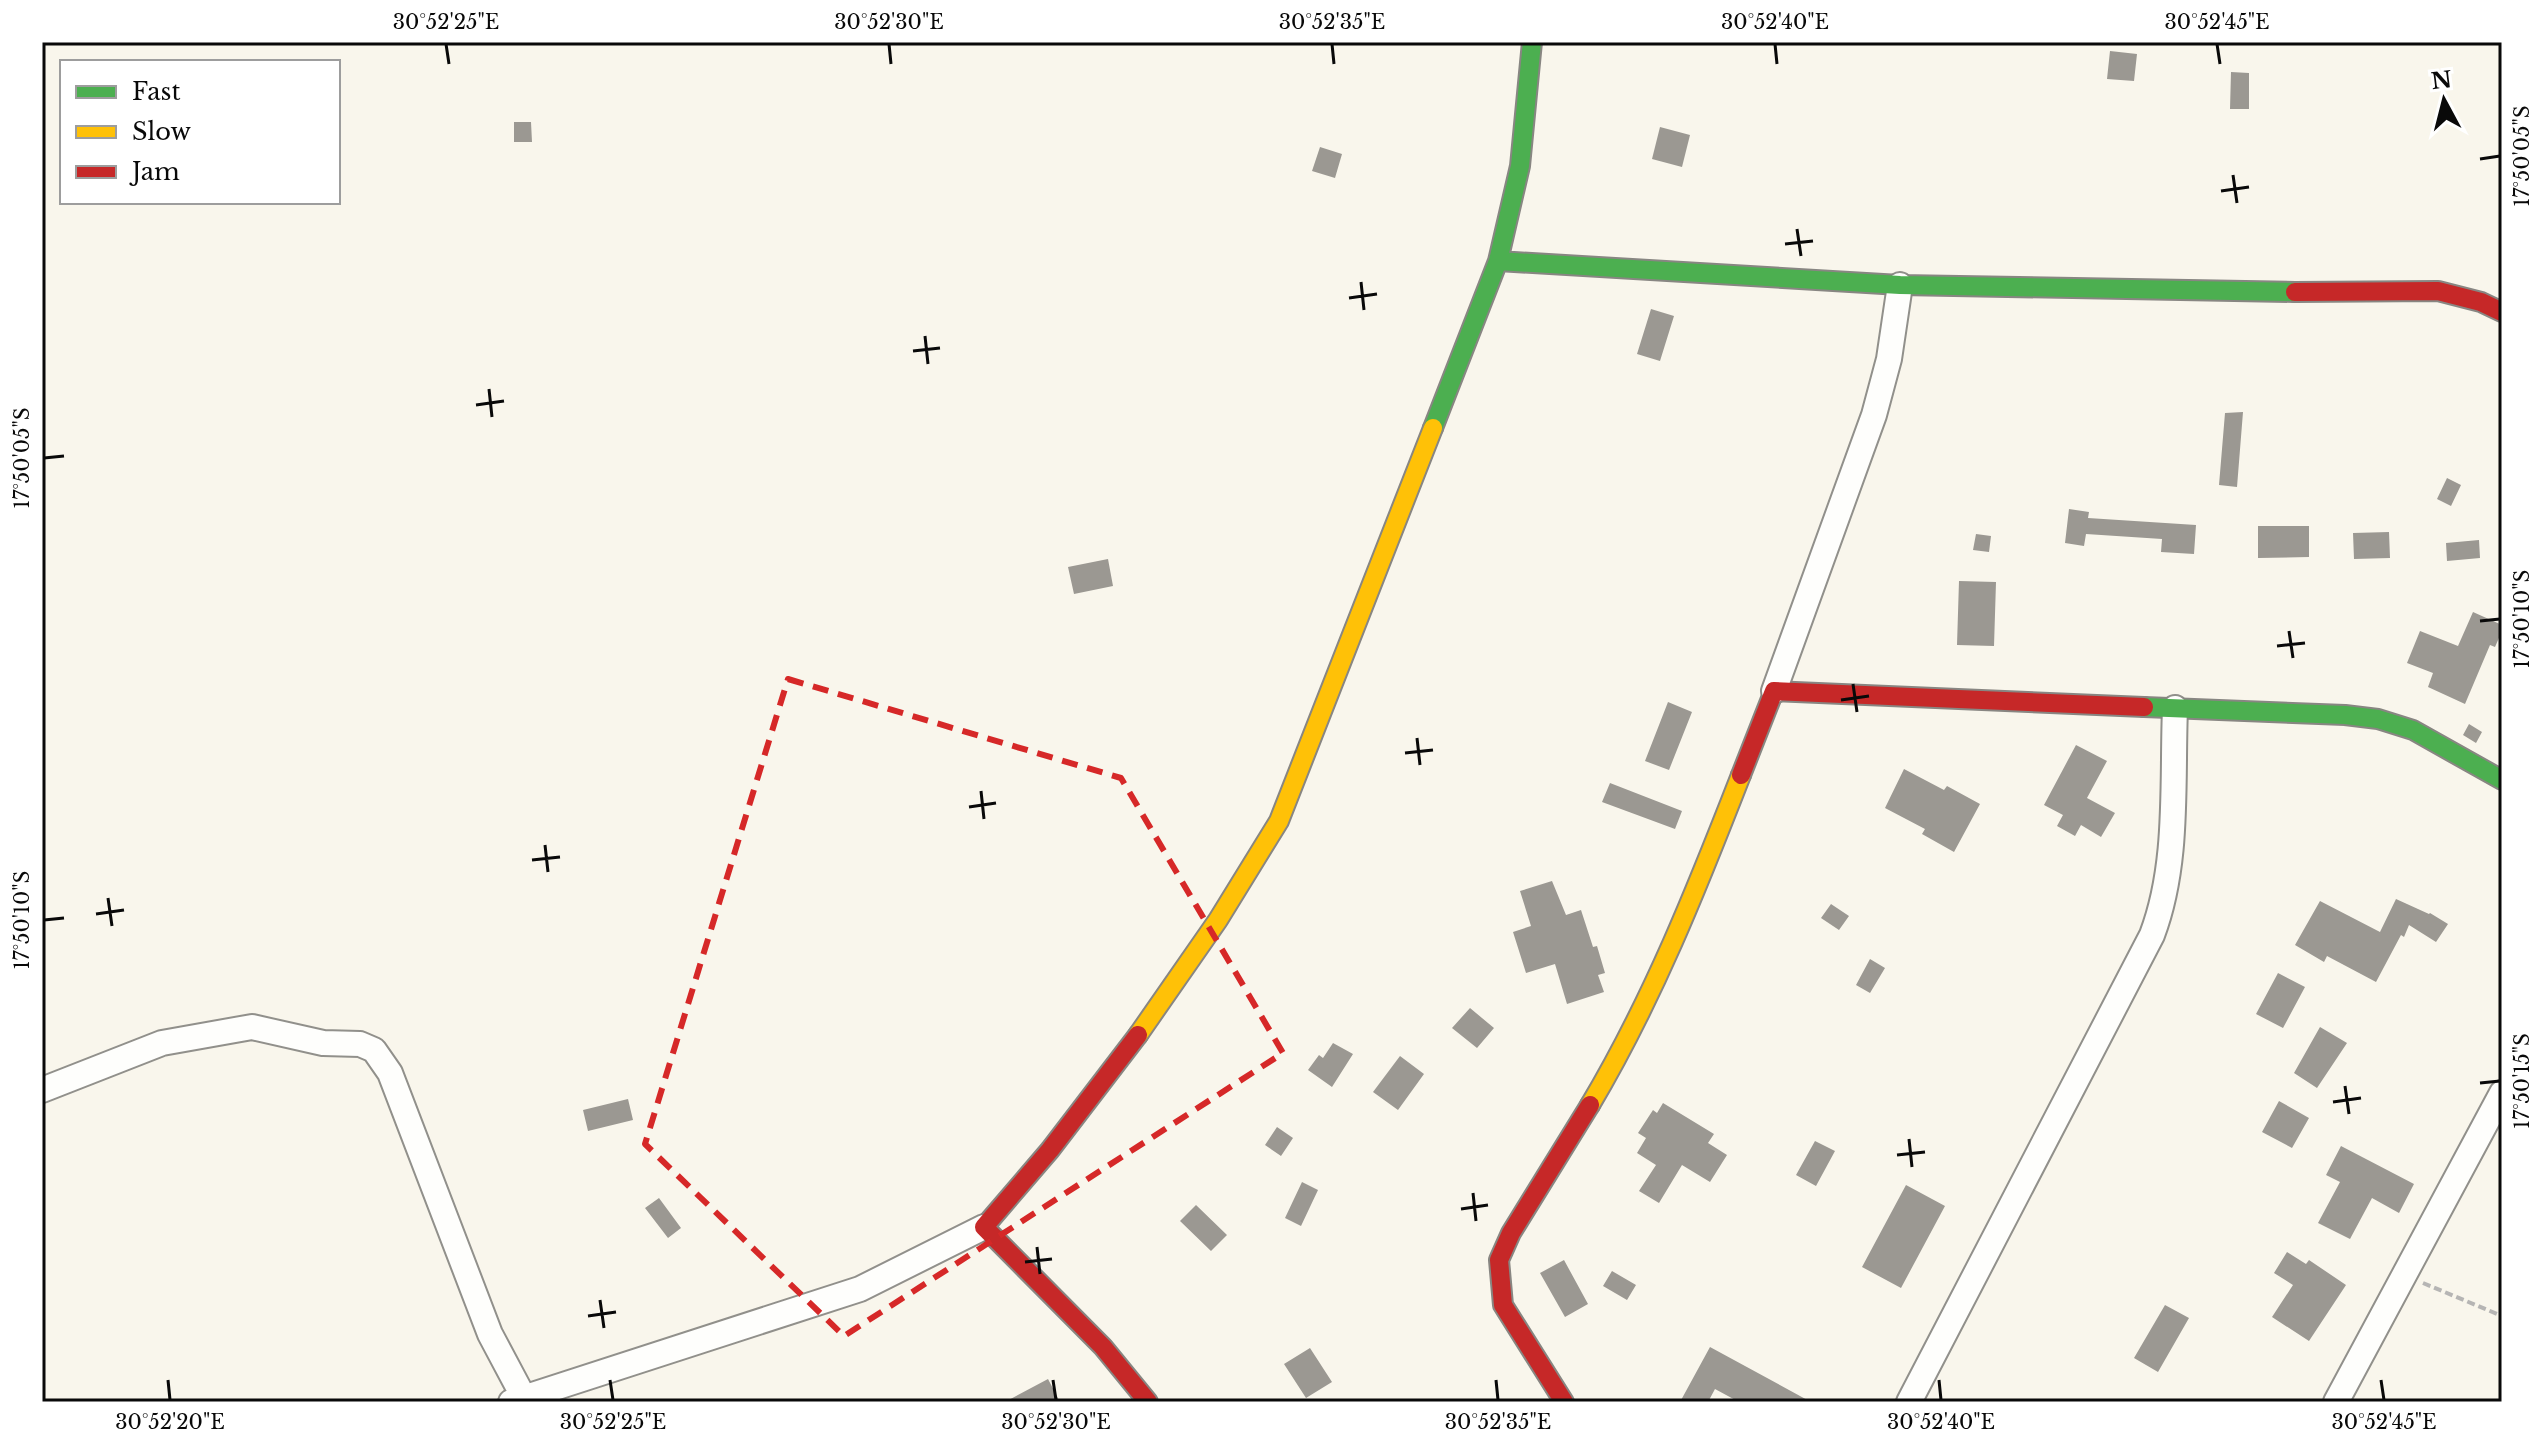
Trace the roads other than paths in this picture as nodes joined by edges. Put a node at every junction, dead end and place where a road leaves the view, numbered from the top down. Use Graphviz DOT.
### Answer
graph roads {
  1 [pos="1532,42"];
  2 [pos="1498,261"];
  3 [pos="1900,285"];
  4 [pos="2502,312"];
  5 [pos="1774,691"];
  6 [pos="2175,708"];
  7 [pos="2502,780"];
  8 [pos="42,1090"];
  9 [pos="2502,1093"];
  10 [pos="984,1227"];
  11 [pos="518,1400"];
  12 [pos="1148,1402"];
  13 [pos="1564,1402"];
  14 [pos="1909,1402"];
  15 [pos="2336,1402"];
  1 -- 2 [label="street"];
  2 -- 3 [label="street"];
  2 -- 10 [label="street"];
  3 -- 4 [label="street"];
  3 -- 5 [label="street"];
  5 -- 6 [label="street"];
  5 -- 13 [label="street"];
  6 -- 7 [label="street"];
  6 -- 14 [label="street"];
  8 -- 11 [label="street"];
  9 -- 15 [label="street"];
  10 -- 11 [label="street"];
  10 -- 12 [label="street"];
}
